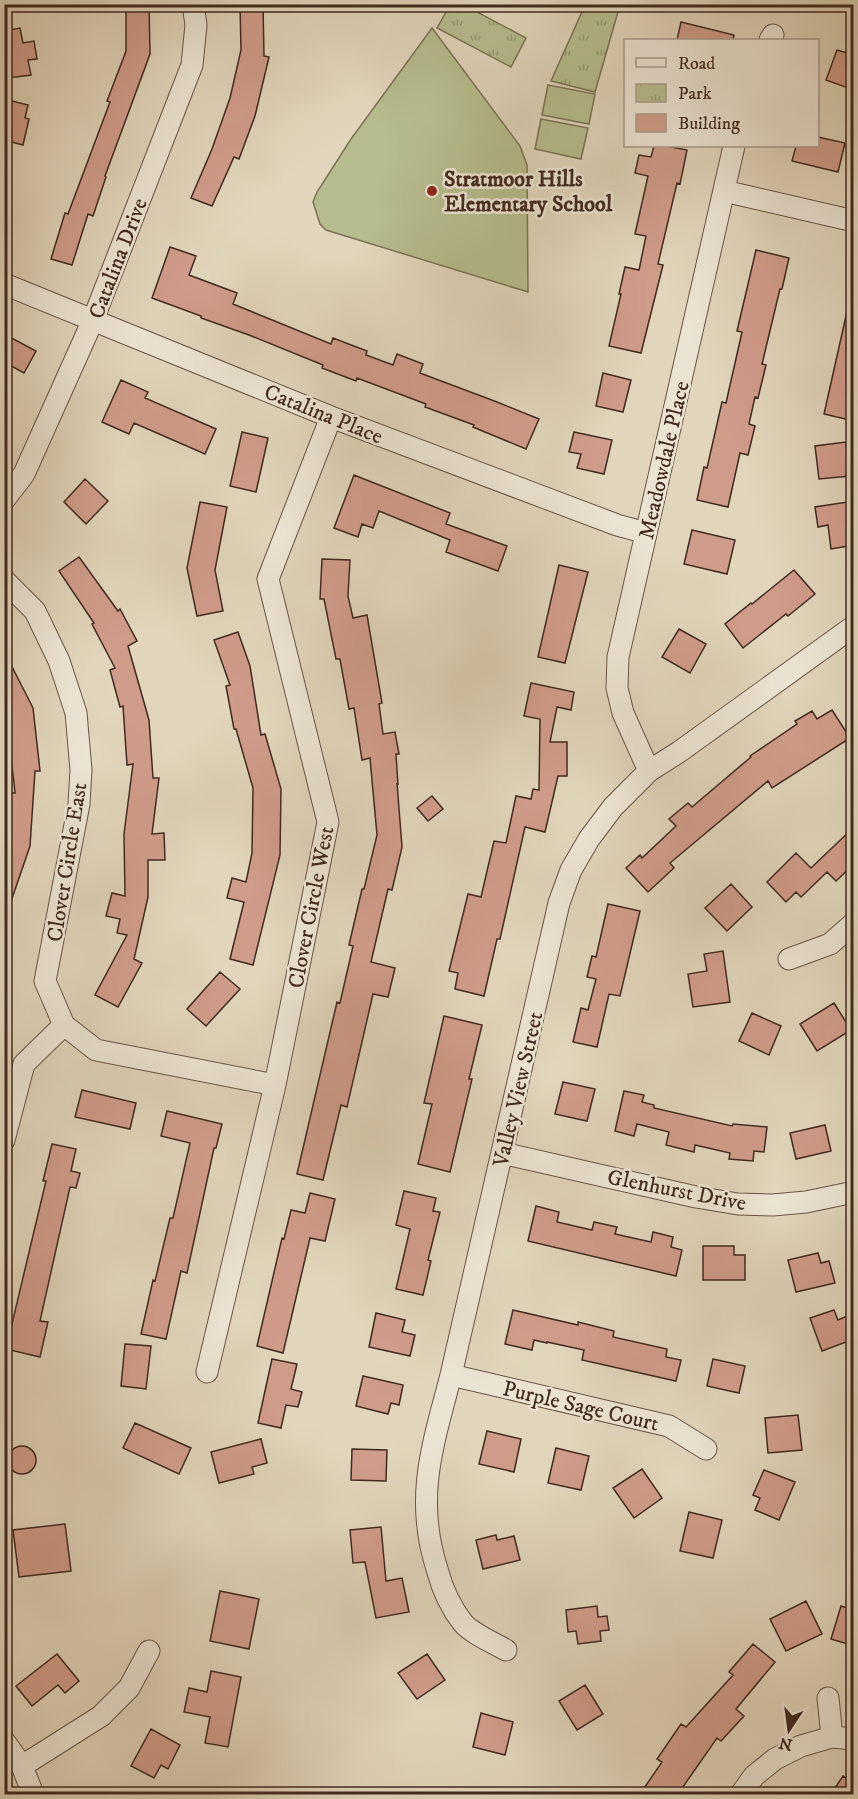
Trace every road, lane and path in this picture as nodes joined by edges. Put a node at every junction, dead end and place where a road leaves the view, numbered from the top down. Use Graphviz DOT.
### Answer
graph roads {
  1 [pos="194,4"];
  2 [pos="734,147"];
  3 [pos="724,191"];
  4 [pos="854,221"];
  5 [pos="4,284"];
  6 [pos="93,320"];
  7 [pos="331,417"];
  8 [pos="4,500"];
  9 [pos="646,533"];
  10 [pos="4,580"];
  11 [pos="854,626"];
  12 [pos="649,771"];
  13 [pos="854,923"];
  14 [pos="789,959"];
  15 [pos="64,1024"];
  16 [pos="275,1085"];
  17 [pos="4,1140"];
  18 [pos="502,1153"];
  19 [pos="853,1194"];
  20 [pos="207,1372"];
  21 [pos="451,1375"];
  22 [pos="706,1449"];
  23 [pos="506,1650"];
  24 [pos="149,1651"];
  25 [pos="828,1698"];
  26 [pos="832,1737"];
  27 [pos="854,1739"];
  28 [pos="4,1741"];
  29 [pos="22,1766"];
  30 [pos="33,1794"];
  31 [pos="741,1794"];
  1 -- 6 [label="street, Catalina Drive"];
  2 -- 3 [label="street, Meadowdale Place"];
  3 -- 4 [label="street"];
  3 -- 9 [label="street, Meadowdale Place"];
  5 -- 6 [label="street, Catalina Place"];
  6 -- 7 [label="street, Catalina Place"];
  6 -- 8 [label="street, Catalina Drive"];
  7 -- 9 [label="street, Catalina Place"];
  7 -- 16 [label="street, Clover Circle West"];
  9 -- 12 [label="street, Meadowdale Place"];
  10 -- 15 [label="street, Clover Circle East"];
  11 -- 12 [label="street, Valley View Street"];
  12 -- 18 [label="street, Valley View Street"];
  13 -- 14 [label="street"];
  15 -- 16 [label="street"];
  15 -- 17 [label="street"];
  16 -- 20 [label="street, Clover Circle West"];
  18 -- 19 [label="street, Glenhurst Drive"];
  18 -- 21 [label="street, Valley View Street"];
  21 -- 22 [label="street, Purple Sage Court"];
  21 -- 23 [label="street, Valley View Street"];
  24 -- 29 [label="street"];
  25 -- 26 [label="street"];
  26 -- 27 [label="street"];
  26 -- 31 [label="street"];
  28 -- 29 [label="street"];
  29 -- 30 [label="street"];
}
